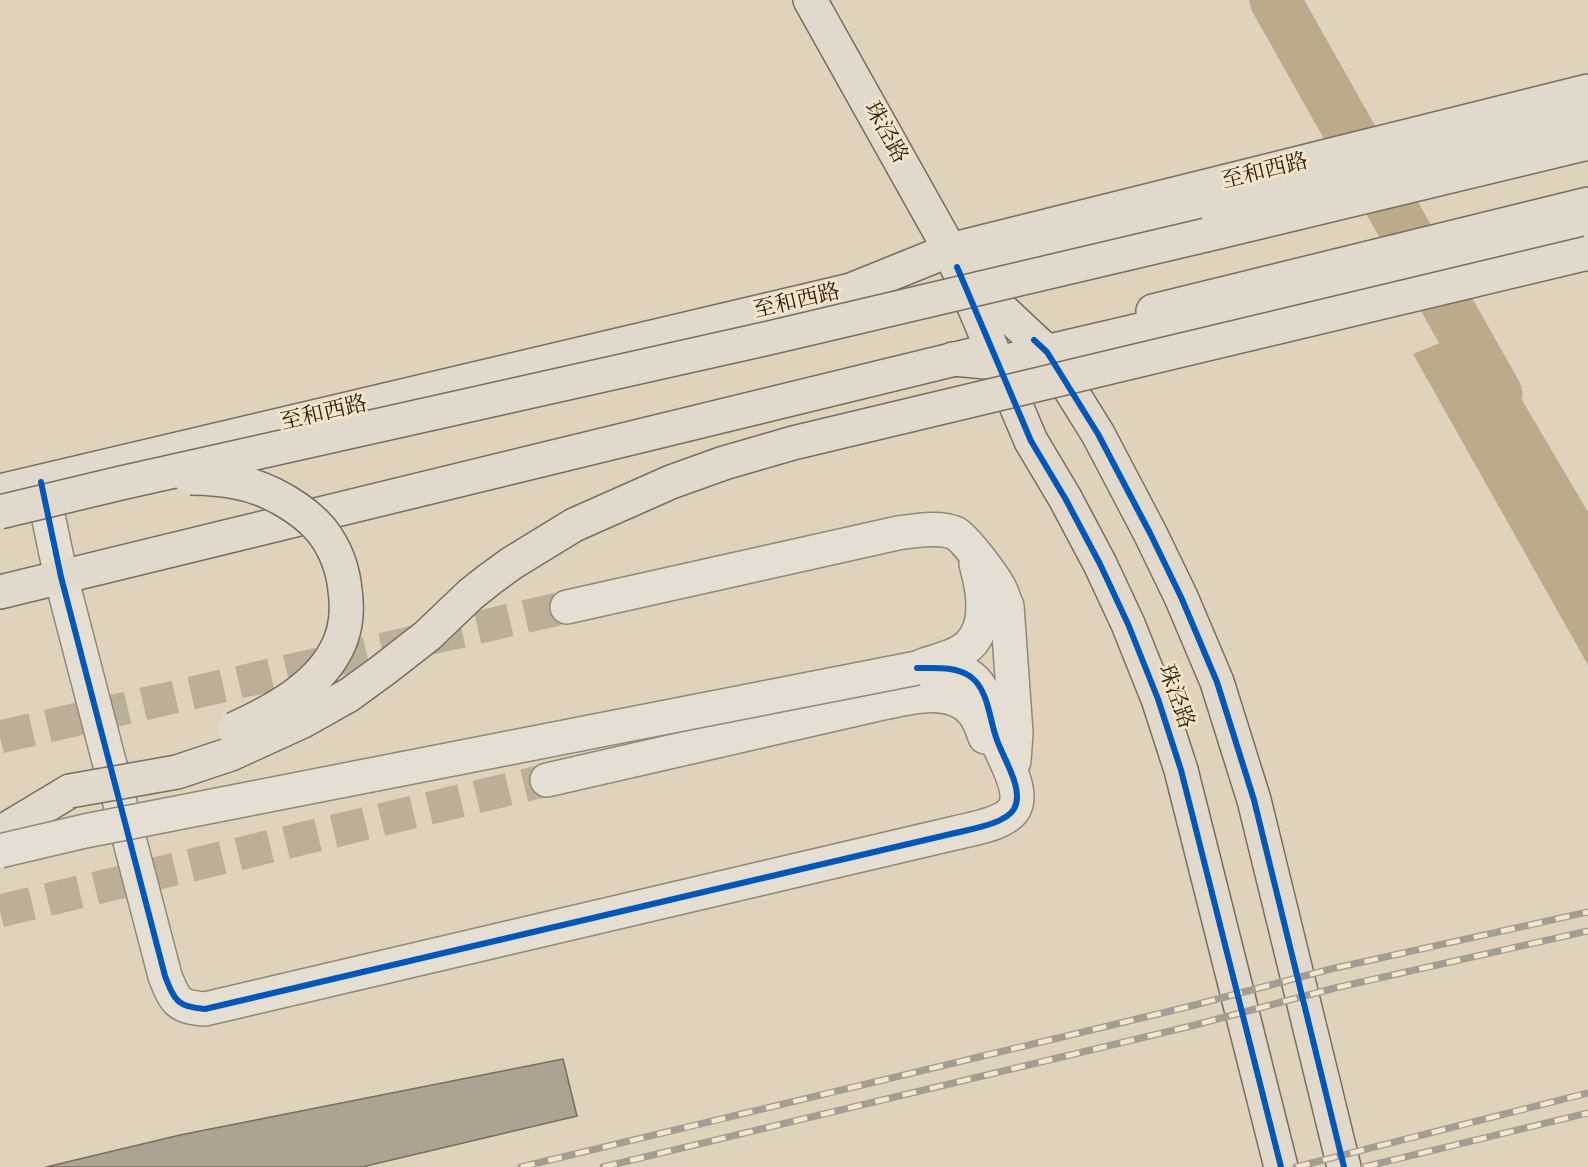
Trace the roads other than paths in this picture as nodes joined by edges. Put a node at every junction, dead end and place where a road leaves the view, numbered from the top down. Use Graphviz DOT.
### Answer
graph roads {
  1 [pos="810,0"];
  2 [pos="1588,91"];
  3 [pos="1588,112"];
  4 [pos="1588,143"];
  5 [pos="1395,153"];
  6 [pos="1588,204"];
  7 [pos="1588,220"];
  8 [pos="1588,253"];
  9 [pos="954,259"];
  10 [pos="1378,265"];
  11 [pos="1040,346"];
  12 [pos="995,356"];
  13 [pos="41,482"];
  14 [pos="121,483"];
  15 [pos="0,491"];
  16 [pos="0,512"];
  17 [pos="971,549"];
  18 [pos="61,577"];
  19 [pos="0,592"];
  20 [pos="567,607"];
  21 [pos="917,668"];
  22 [pos="1013,777"];
  23 [pos="547,780"];
  24 [pos="70,791"];
  25 [pos="0,808"];
  26 [pos="0,833"];
  27 [pos="0,851"];
  28 [pos="1281,1167"];
  29 [pos="1344,1167"];
  1 -- 9 [label="main road, 珠泾路"];
  2 -- 5 [label="main road"];
  3 -- 5 [label="main road"];
  4 -- 14 [label="main road, bridge"];
  5 -- 9 [label="main road, 至和西路"];
  6 -- 10 [label="main road"];
  7 -- 10 [label="main road"];
  8 -- 24 [label="main road, bridge"];
  9 -- 11 [label="main road, 珠泾路"];
  9 -- 12 [label="main road, 珠泾路"];
  9 -- 13 [label="main road, 至和西路"];
  10 -- 11 [label="main road"];
  11 -- 12 [label="main road"];
  11 -- 29 [label="main road, 珠泾路"];
  12 -- 18 [label="main road"];
  12 -- 28 [label="main road, 珠泾路"];
  13 -- 15 [label="main road, 至和西路"];
  13 -- 18 [label="street"];
  14 -- 16 [label="main road, bridge"];
  14 -- 24 [label="main road, bridge"];
  17 -- 20 [label="street"];
  17 -- 21 [label="street"];
  17 -- 22 [label="street"];
  18 -- 19 [label="main road"];
  18 -- 22 [label="street"];
  21 -- 22 [label="street"];
  21 -- 27 [label="street, bridge"];
  22 -- 23 [label="street"];
  24 -- 25 [label="main road"];
  24 -- 26 [label="main road"];
}
